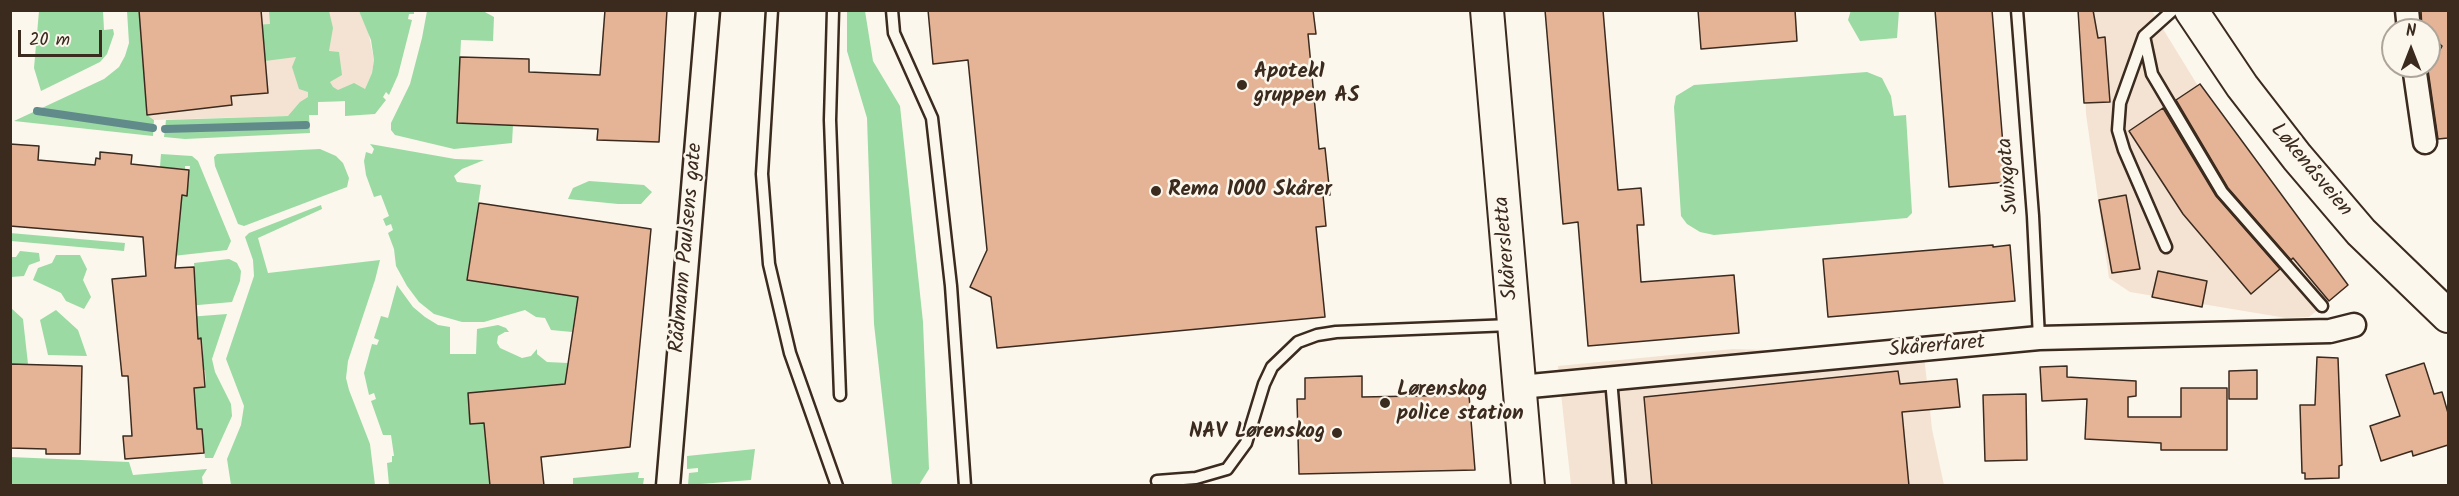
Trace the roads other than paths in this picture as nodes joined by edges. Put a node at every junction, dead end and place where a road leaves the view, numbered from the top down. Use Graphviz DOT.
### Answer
graph roads {
  1 [pos="708,10"];
  2 [pos="772,10"];
  3 [pos="833,10"];
  4 [pos="892,10"];
  5 [pos="1487,10"];
  6 [pos="2017,10"];
  7 [pos="2173,10"];
  8 [pos="2192,10"];
  9 [pos="2144,36"];
  10 [pos="2416,78"];
  11 [pos="2425,142"];
  12 [pos="2166,247"];
  13 [pos="2322,306"];
  14 [pos="2448,316"];
  15 [pos="1514,325"];
  16 [pos="2354,326"];
  17 [pos="2040,338"];
  18 [pos="1611,380"];
  19 [pos="1520,387"];
  20 [pos="840,395"];
  21 [pos="1158,481"];
  22 [pos="668,486"];
  23 [pos="837,486"];
  24 [pos="965,486"];
  25 [pos="1528,486"];
  26 [pos="1620,486"];
  1 -- 22 [label="street, Rådmann Paulsens gate"];
  2 -- 23 [label="lane"];
  3 -- 20 [label="lane"];
  4 -- 24 [label="lane"];
  5 -- 15 [label="street, Skårersletta"];
  6 -- 17 [label="lane, Swixgata"];
  7 -- 9 [label="lane"];
  8 -- 14 [label="street, Løkenåsveien"];
  9 -- 12 [label="lane"];
  9 -- 13 [label="lane"];
  10 -- 11 [label="street"];
  15 -- 19 [label="street, Skårersletta"];
  15 -- 21 [label="lane"];
  16 -- 17 [label="street, Skårerfaret"];
  17 -- 18 [label="street, Skårerfaret"];
  18 -- 19 [label="street, Skårerfaret"];
  18 -- 26 [label="lane"];
  19 -- 25 [label="street, Skårersletta"];
}
